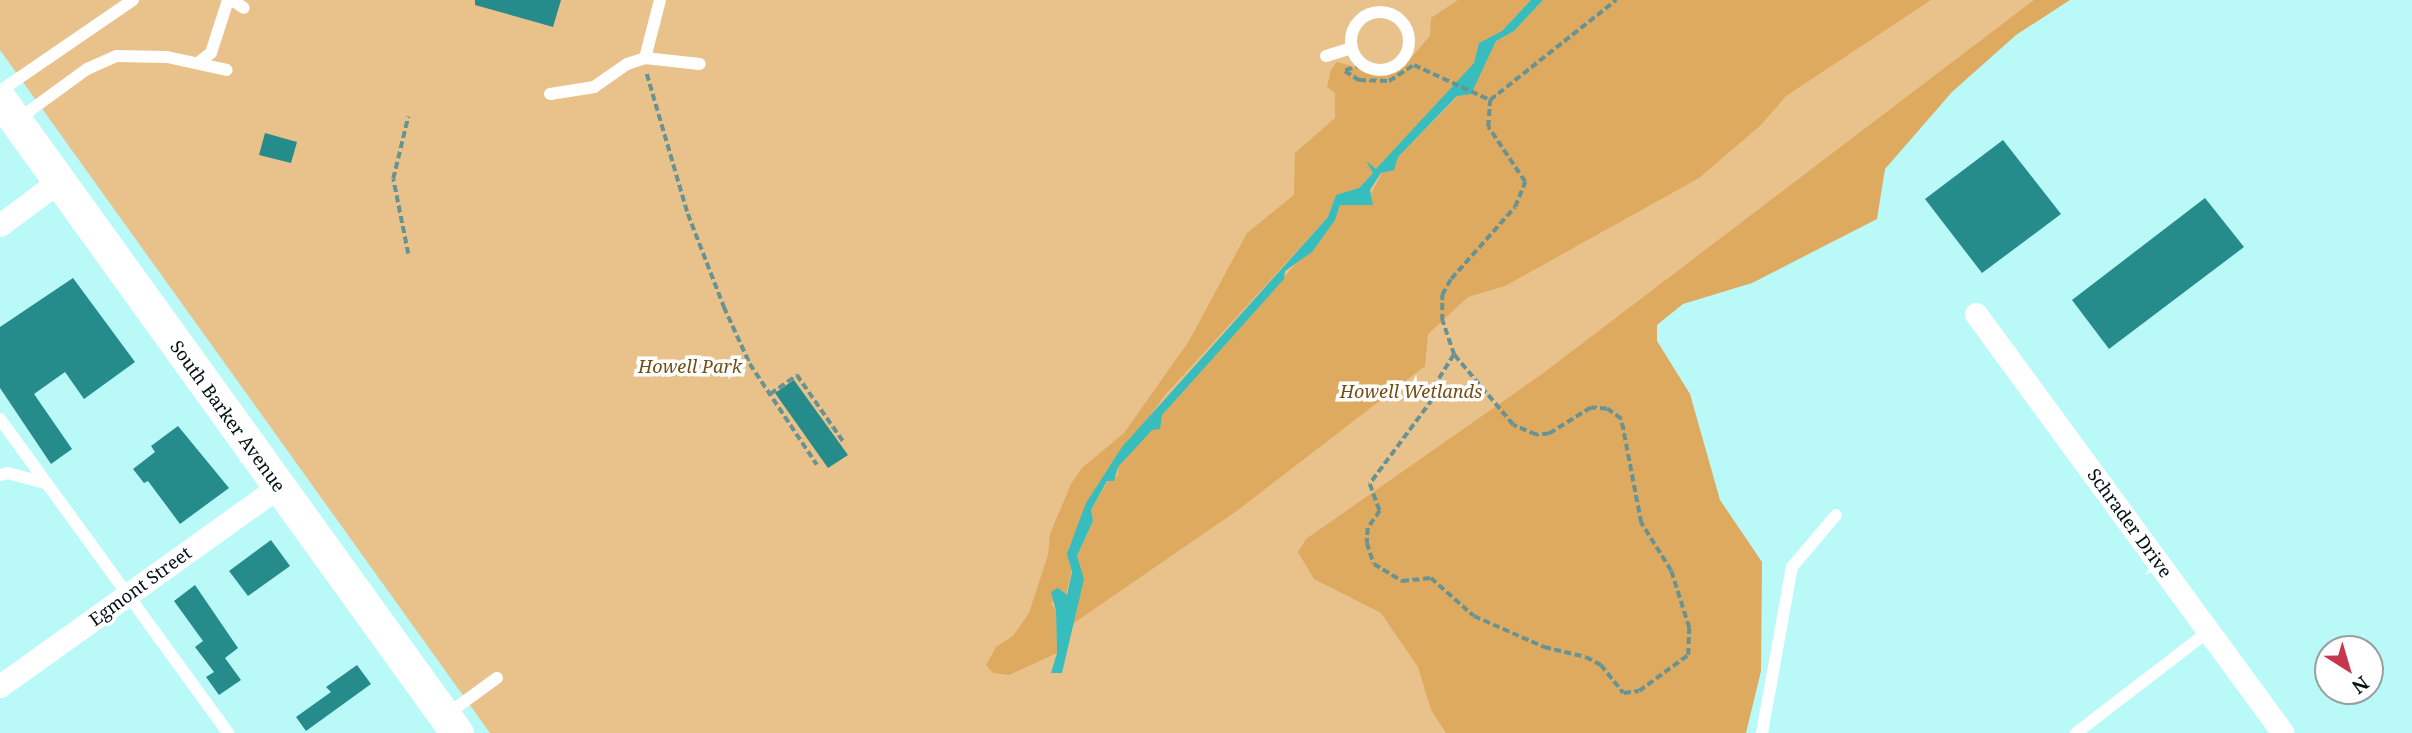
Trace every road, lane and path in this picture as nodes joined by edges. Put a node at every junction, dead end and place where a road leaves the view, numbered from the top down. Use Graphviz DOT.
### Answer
graph roads {
  1 [pos="133,0"];
  2 [pos="230,0"];
  3 [pos="660,0"];
  4 [pos="1616,0"];
  5 [pos="244,8"];
  6 [pos="1352,48"];
  7 [pos="1326,56"];
  8 [pos="645,58"];
  9 [pos="198,64"];
  10 [pos="700,64"];
  11 [pos="1362,65"];
  12 [pos="227,70"];
  13 [pos="0,91"];
  14 [pos="550,94"];
  15 [pos="1489,100"];
  16 [pos="8,110"];
  17 [pos="408,117"];
  18 [pos="59,181"];
  19 [pos="0,225"];
  20 [pos="408,254"];
  21 [pos="1976,314"];
  22 [pos="1454,355"];
  23 [pos="770,394"];
  24 [pos="0,419"];
  25 [pos="845,444"];
  26 [pos="817,465"];
  27 [pos="0,475"];
  28 [pos="46,483"];
  29 [pos="279,486"];
  30 [pos="1836,515"];
  31 [pos="127,595"];
  32 [pos="2209,631"];
  33 [pos="497,678"];
  34 [pos="0,686"];
  35 [pos="451,725"];
  36 [pos="228,733"];
  37 [pos="1762,733"];
  38 [pos="2076,733"];
  39 [pos="2283,733"];
  1 -- 13 [label="lane"];
  2 -- 5 [label="lane"];
  2 -- 9 [label="lane"];
  3 -- 8 [label="lane"];
  4 -- 15 [label="path"];
  6 -- 7 [label="lane"];
  6 -- 11 [label="lane"];
  6 -- 11 [label="lane"];
  8 -- 10 [label="lane"];
  8 -- 14 [label="lane"];
  8 -- 23 [label="path"];
  9 -- 12 [label="lane"];
  9 -- 16 [label="lane"];
  11 -- 15 [label="path"];
  15 -- 22 [label="path"];
  16 -- 18 [label="main road, South Barker Avenue"];
  17 -- 20 [label="path"];
  18 -- 19 [label="street"];
  18 -- 29 [label="main road, South Barker Avenue"];
  21 -- 32 [label="street, Schrader Drive"];
  22 -- 22 [label="path"];
  23 -- 25 [label="path"];
  23 -- 26 [label="path"];
  24 -- 28 [label="lane"];
  27 -- 28 [label="lane"];
  28 -- 31 [label="lane"];
  29 -- 31 [label="street, Egmont Street"];
  29 -- 35 [label="main road, South Barker Avenue"];
  30 -- 37 [label="lane"];
  31 -- 34 [label="street, Egmont Street"];
  31 -- 36 [label="lane"];
  32 -- 38 [label="lane"];
  32 -- 39 [label="street, Schrader Drive"];
  33 -- 35 [label="lane"];
}
